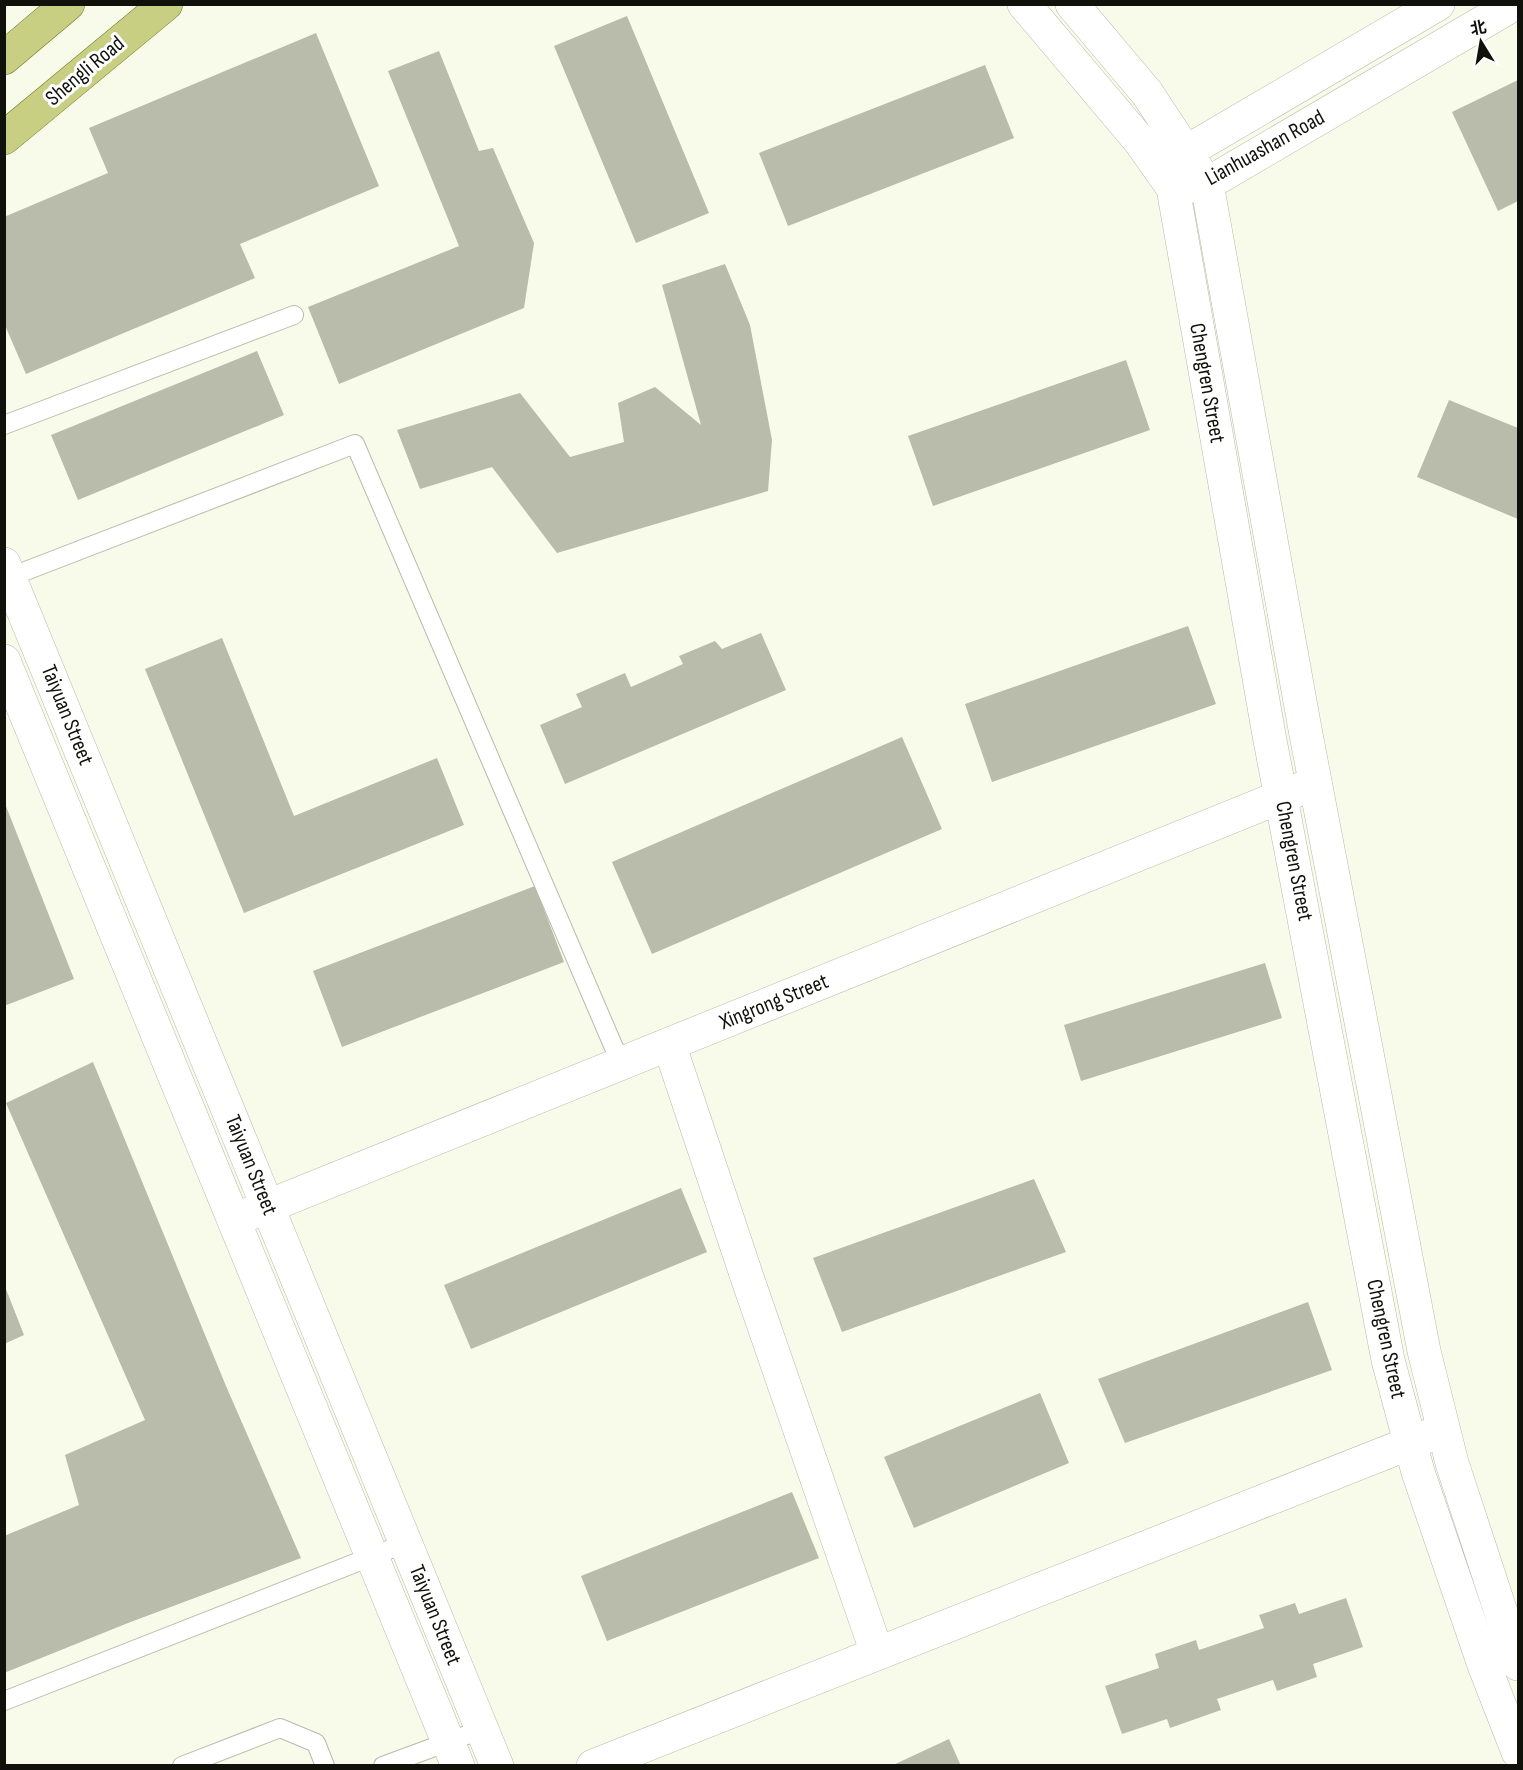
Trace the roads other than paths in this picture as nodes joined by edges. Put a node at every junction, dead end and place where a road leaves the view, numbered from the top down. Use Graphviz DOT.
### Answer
graph roads {
  1 [pos="68,4"];
  2 [pos="166,4"];
  3 [pos="1024,4"];
  4 [pos="1072,4"];
  5 [pos="1438,4"];
  6 [pos="1514,4"];
  7 [pos="4,58"];
  8 [pos="4,138"];
  9 [pos="1186,152"];
  10 [pos="1207,184"];
  11 [pos="1173,188"];
  12 [pos="294,315"];
  13 [pos="4,425"];
  14 [pos="7,571"];
  15 [pos="4,661"];
  16 [pos="1315,783"];
  17 [pos="1281,796"];
  18 [pos="669,1044"];
  19 [pos="621,1064"];
  20 [pos="268,1207"];
  21 [pos="234,1220"];
  22 [pos="1443,1430"];
  23 [pos="1410,1443"];
  24 [pos="406,1543"];
  25 [pos="372,1557"];
  26 [pos="878,1653"];
  27 [pos="1518,1664"];
  28 [pos="4,1701"];
  29 [pos="483,1729"];
  30 [pos="1518,1752"];
  31 [pos="453,1754"];
  32 [pos="182,1766"];
  33 [pos="326,1766"];
  34 [pos="383,1766"];
  35 [pos="497,1766"];
  36 [pos="593,1766"];
  1 -- 7 [label="main road"];
  2 -- 8 [label="main road, Shengli Road"];
  3 -- 11 [label="street, Chengren Street"];
  4 -- 9 [label="street, Chengren Street"];
  5 -- 9 [label="street, Lianhuashan Road"];
  6 -- 10 [label="street, Lianhuashan Road"];
  9 -- 10 [label="street, Chengren Street"];
  9 -- 11 [label="street, Lianhuashan Road"];
  10 -- 11 [label="street, Lianhuashan Road"];
  10 -- 16 [label="street, Chengren Street"];
  11 -- 17 [label="street, Chengren Street"];
  12 -- 13 [label="lane"];
  14 -- 19 [label="lane"];
  14 -- 20 [label="street, Taiyuan Street"];
  15 -- 21 [label="street, Taiyuan Street"];
  16 -- 17 [label="street, Xingrong Street"];
  16 -- 22 [label="street, Chengren Street"];
  17 -- 18 [label="street, Xingrong Street"];
  17 -- 23 [label="street, Chengren Street"];
  18 -- 19 [label="street, Xingrong Street"];
  18 -- 26 [label="street"];
  19 -- 20 [label="street, Xingrong Street"];
  20 -- 21 [label="street, Xingrong Street"];
  20 -- 24 [label="street, Taiyuan Street"];
  21 -- 25 [label="street, Taiyuan Street"];
  22 -- 23 [label="street"];
  22 -- 27 [label="street, Chengren Street"];
  23 -- 26 [label="street"];
  23 -- 30 [label="street, Chengren Street"];
  24 -- 25 [label="lane"];
  24 -- 29 [label="street, Taiyuan Street"];
  25 -- 28 [label="lane"];
  25 -- 31 [label="street, Taiyuan Street"];
  26 -- 36 [label="street"];
  29 -- 31 [label="lane"];
  29 -- 35 [label="street, Taiyuan Street"];
  31 -- 34 [label="lane"];
  32 -- 33 [label="lane"];
}
